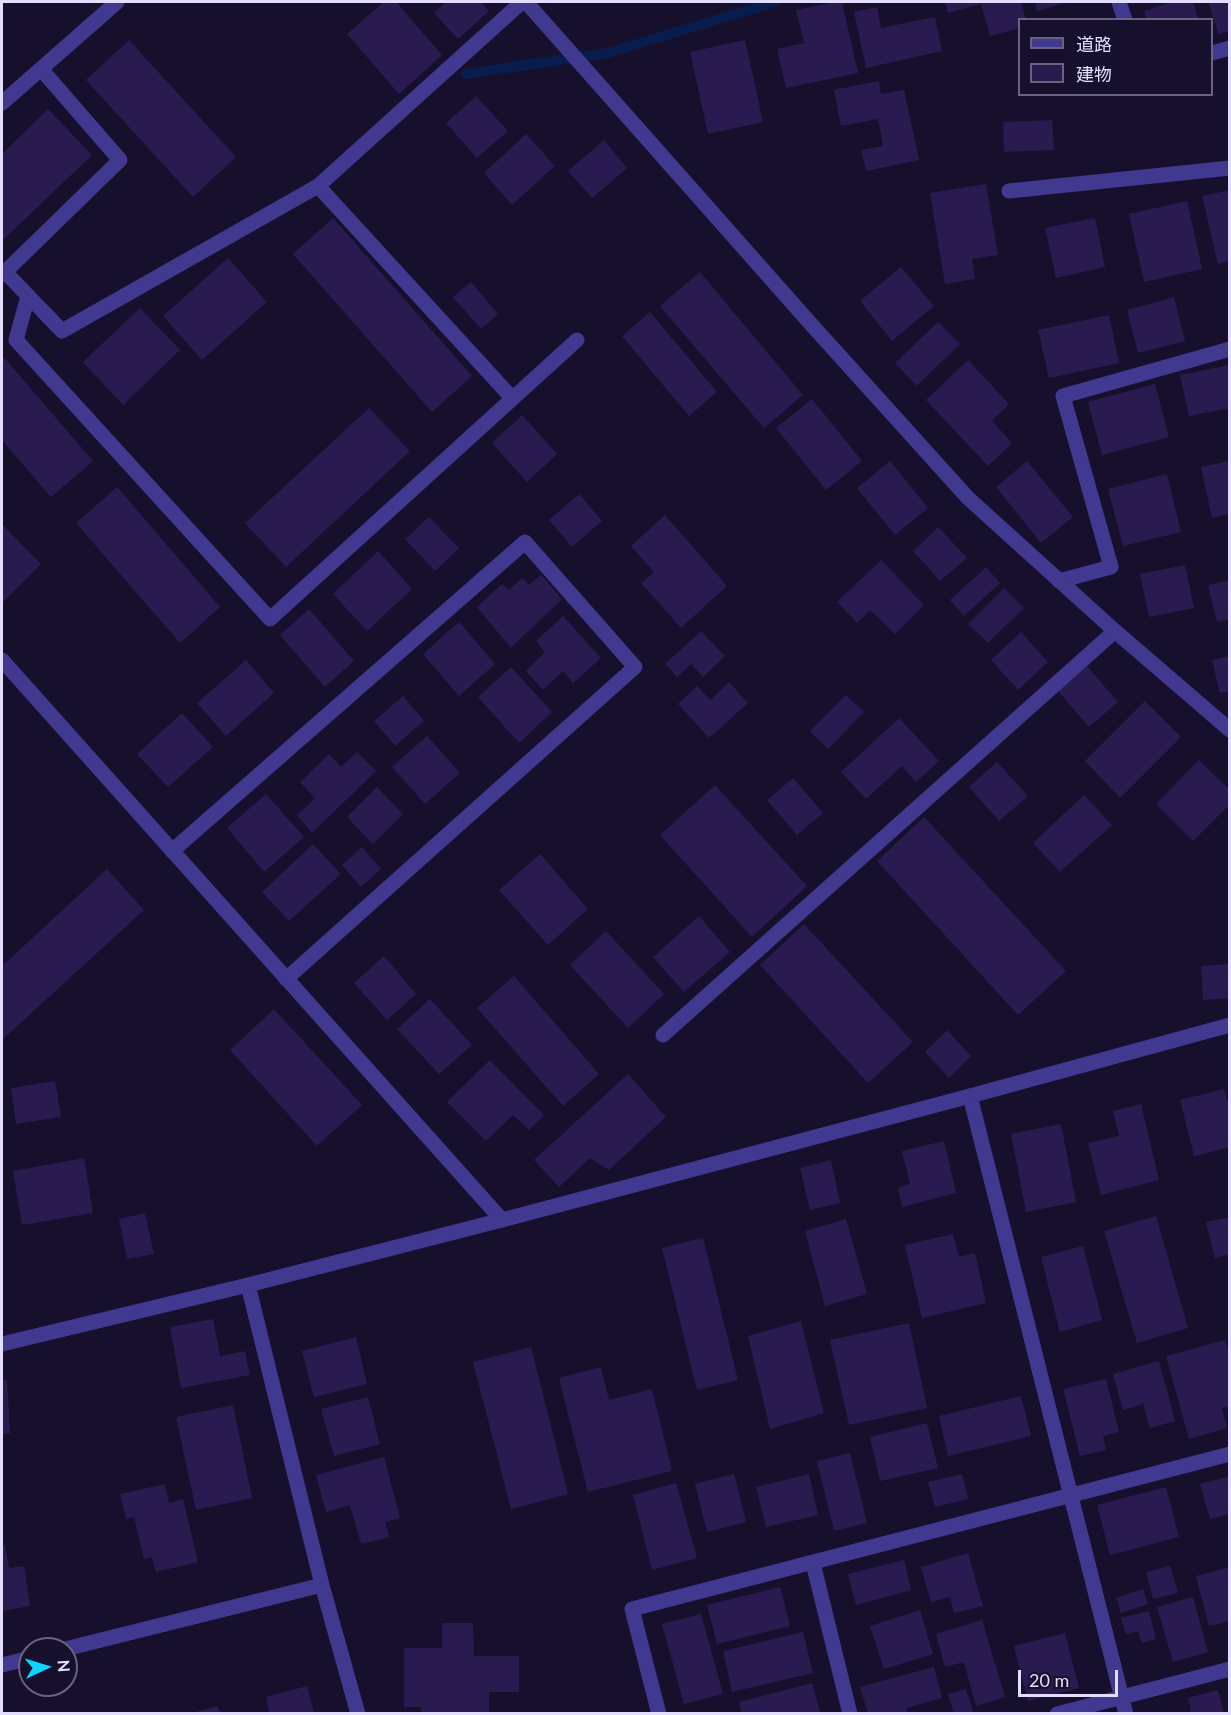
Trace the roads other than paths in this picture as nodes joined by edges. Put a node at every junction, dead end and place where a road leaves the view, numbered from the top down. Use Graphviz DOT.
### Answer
graph roads {
  1 [pos="117,2"];
  2 [pos="524,2"];
  3 [pos="1119,2"];
  4 [pos="1124,18"];
  5 [pos="1230,48"];
  6 [pos="1213,53"];
  7 [pos="41,69"];
  8 [pos="2,103"];
  9 [pos="1230,168"];
  10 [pos="318,186"];
  11 [pos="1009,191"];
  12 [pos="3,273"];
  13 [pos="28,296"];
  14 [pos="577,340"];
  15 [pos="1230,349"];
  16 [pos="512,398"];
  17 [pos="1059,581"];
  18 [pos="1115,632"];
  19 [pos="2,660"];
  20 [pos="1230,730"];
  21 [pos="172,851"];
  22 [pos="286,979"];
  23 [pos="1230,1025"];
  24 [pos="663,1035"];
  25 [pos="970,1096"];
  26 [pos="502,1220"];
  27 [pos="248,1285"];
  28 [pos="2,1344"];
  29 [pos="1230,1454"];
  30 [pos="1070,1495"];
  31 [pos="813,1563"];
  32 [pos="322,1585"];
  33 [pos="78,1646"];
  34 [pos="18,1661"];
  35 [pos="2,1665"];
  36 [pos="1230,1669"];
  37 [pos="1121,1696"];
  38 [pos="358,1713"];
  39 [pos="660,1713"];
  40 [pos="850,1713"];
  41 [pos="1057,1713"];
  42 [pos="1126,1713"];
  1 -- 7 [label="street"];
  2 -- 10 [label="street"];
  2 -- 17 [label="street"];
  3 -- 4 [label="street"];
  5 -- 6 [label="street"];
  7 -- 8 [label="street"];
  7 -- 12 [label="street"];
  9 -- 11 [label="street"];
  10 -- 13 [label="street"];
  10 -- 16 [label="street"];
  12 -- 13 [label="street"];
  13 -- 16 [label="street"];
  14 -- 16 [label="street"];
  15 -- 17 [label="street"];
  17 -- 18 [label="street"];
  18 -- 20 [label="street"];
  18 -- 24 [label="street"];
  19 -- 21 [label="street"];
  21 -- 22 [label="street"];
  21 -- 22 [label="street"];
  22 -- 26 [label="street"];
  23 -- 25 [label="street"];
  25 -- 26 [label="street"];
  25 -- 30 [label="street"];
  26 -- 27 [label="street"];
  27 -- 28 [label="street"];
  27 -- 32 [label="street"];
  29 -- 30 [label="street"];
  30 -- 31 [label="street"];
  30 -- 37 [label="street"];
  31 -- 39 [label="street"];
  31 -- 40 [label="street"];
  32 -- 33 [label="street"];
  32 -- 38 [label="street"];
  34 -- 35 [label="street"];
  36 -- 37 [label="street"];
  37 -- 41 [label="street"];
  37 -- 42 [label="street"];
}
